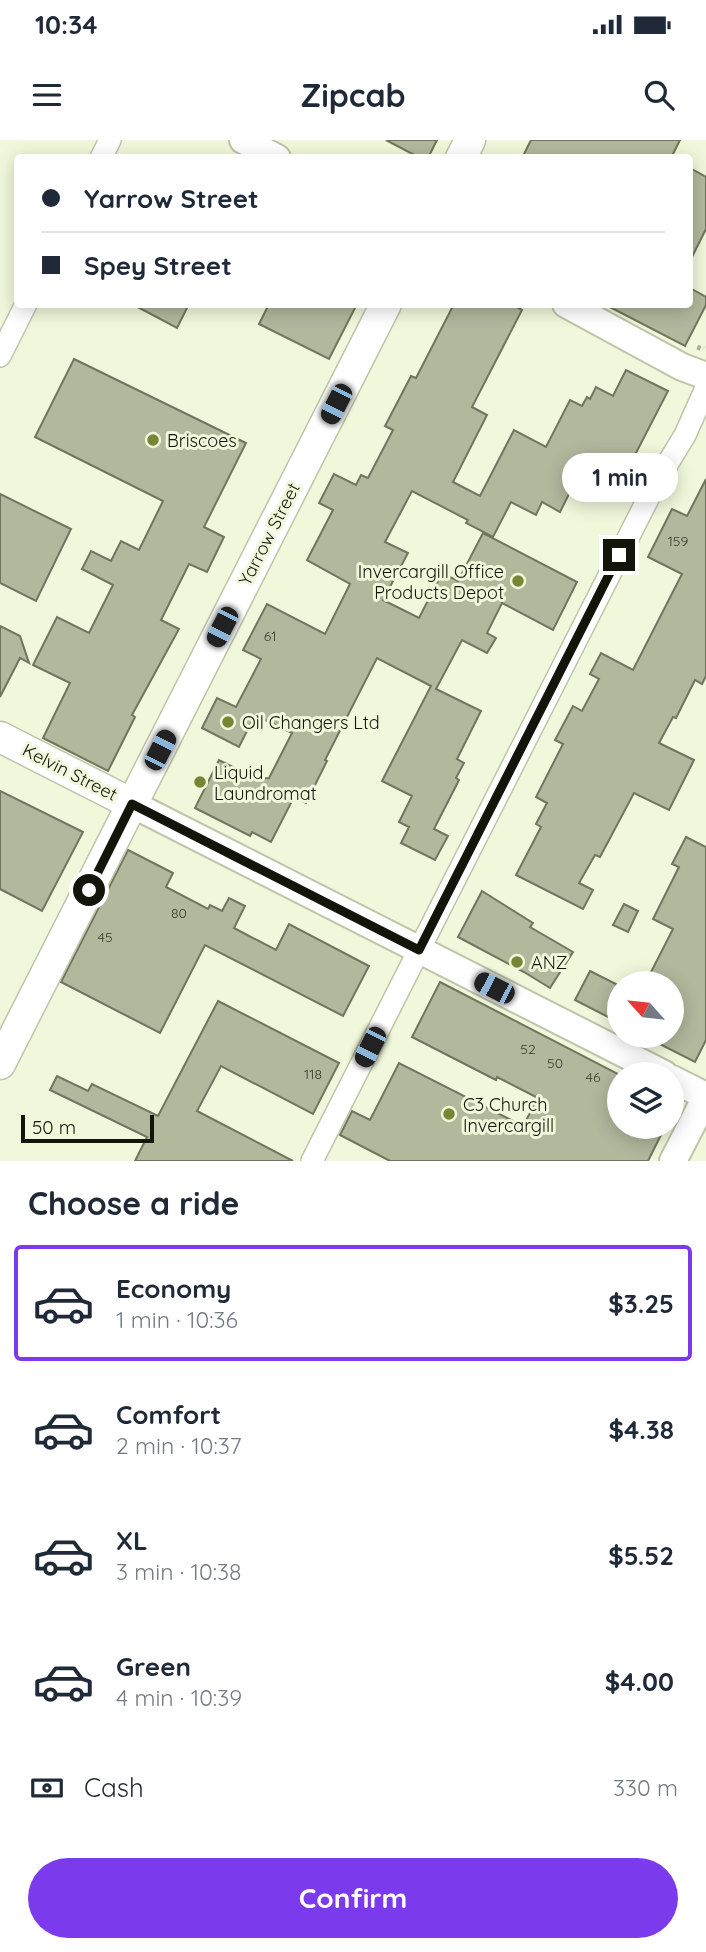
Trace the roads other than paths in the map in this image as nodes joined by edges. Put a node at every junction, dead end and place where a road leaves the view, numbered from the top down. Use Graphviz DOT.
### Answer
graph roads {
  1 [pos="243,140"];
  2 [pos="270,154"];
  3 [pos="24,308"];
  4 [pos="384,308"];
  5 [pos="573,308"];
  6 [pos="0,356"];
  7 [pos="706,376"];
  8 [pos="706,388"];
  9 [pos="0,737"];
  10 [pos="132,804"];
  11 [pos="419,950"];
  12 [pos="640,1062"];
  13 [pos="0,1064"];
  14 [pos="684,1085"];
  15 [pos="706,1097"];
  16 [pos="312,1161"];
  17 [pos="673,1161"];
  1 -- 2 [label="street"];
  3 -- 6 [label="street"];
  4 -- 10 [label="main road, Yarrow Street"];
  5 -- 7 [label="street"];
  8 -- 11 [label="street"];
  9 -- 10 [label="main road, Kelvin Street"];
  10 -- 11 [label="street, Kelvin Street"];
  10 -- 13 [label="main road, Yarrow Street"];
  11 -- 12 [label="street, Kelvin Street"];
  11 -- 16 [label="street"];
  14 -- 15 [label="street"];
  15 -- 17 [label="street"];
}
